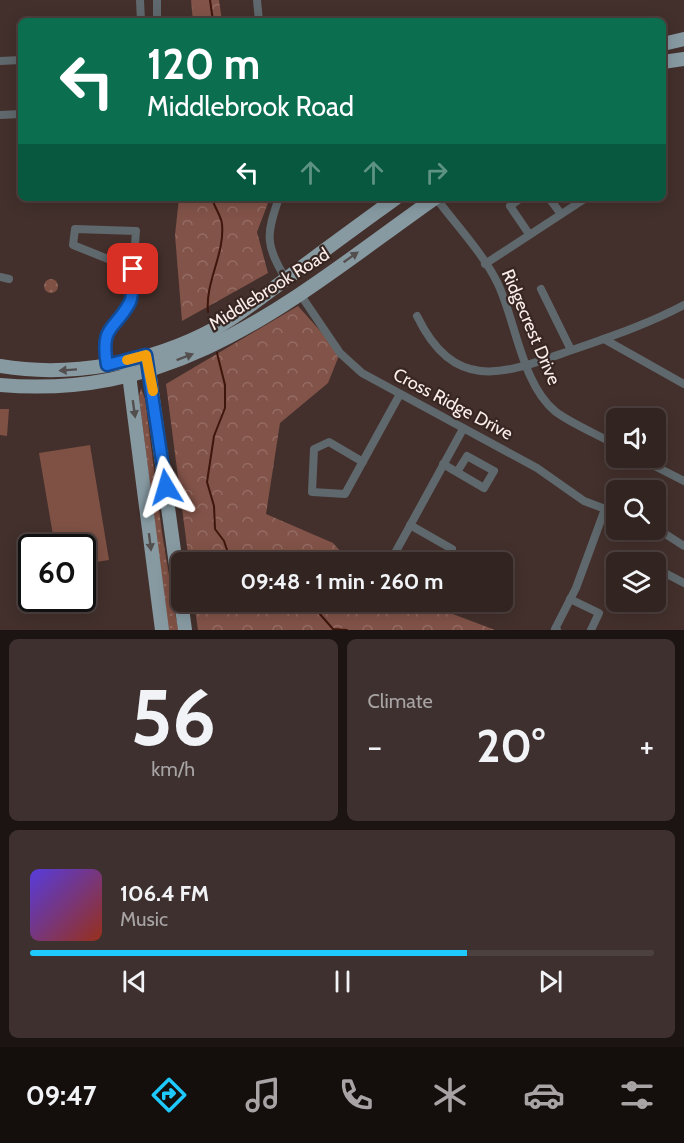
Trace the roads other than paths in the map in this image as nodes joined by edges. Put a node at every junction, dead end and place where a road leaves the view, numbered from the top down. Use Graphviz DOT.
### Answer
graph roads {
  1 [pos="140,0"];
  2 [pos="157,0"];
  3 [pos="258,0"];
  4 [pos="141,18"];
  5 [pos="158,18"];
  6 [pos="259,18"];
  7 [pos="684,39"];
  8 [pos="666,43"];
  9 [pos="684,59"];
  10 [pos="18,60"];
  11 [pos="0,61"];
  12 [pos="666,62"];
  13 [pos="18,114"];
  14 [pos="0,115"];
  15 [pos="278,201"];
  16 [pos="392,201"];
  17 [pos="432,201"];
  18 [pos="438,201"];
  19 [pos="517,201"];
  20 [pos="551,201"];
  21 [pos="581,201"];
  22 [pos="561,214"];
  23 [pos="529,234"];
  24 [pos="485,264"];
  25 [pos="133,269"];
  26 [pos="286,279"];
  27 [pos="541,289"];
  28 [pos="300,294"];
  29 [pos="684,304"];
  30 [pos="417,316"];
  31 [pos="604,339"];
  32 [pos="571,350"];
  33 [pos="146,355"];
  34 [pos="126,360"];
  35 [pos="107,365"];
  36 [pos="0,366"];
  37 [pos="527,366"];
  38 [pos="150,370"];
  39 [pos="130,376"];
  40 [pos="684,384"];
  41 [pos="0,385"];
  42 [pos="400,394"];
  43 [pos="463,429"];
  44 [pos="606,439"];
  45 [pos="363,462"];
  46 [pos="443,464"];
  47 [pos="659,468"];
  48 [pos="457,472"];
  49 [pos="684,481"];
  50 [pos="605,509"];
  51 [pos="410,525"];
  52 [pos="666,534"];
  53 [pos="684,546"];
  54 [pos="396,552"];
  55 [pos="450,552"];
  56 [pos="666,573"];
  57 [pos="684,583"];
  58 [pos="570,599"];
  59 [pos="162,630"];
  60 [pos="185,630"];
  61 [pos="557,630"];
  62 [pos="591,630"];
  1 -- 4 [label="street"];
  2 -- 5 [label="street"];
  3 -- 6 [label="street"];
  7 -- 8 [label="main road"];
  9 -- 12 [label="main road"];
  10 -- 11 [label="street"];
  13 -- 14 [label="street"];
  15 -- 26 [label="street"];
  16 -- 26 [label="main road, Middlebrook Road"];
  28 -- 17 [label="main road, Middlebrook Road, one-way"];
  18 -- 24 [label="street, Ridgecrest Drive"];
  19 -- 23 [label="street"];
  20 -- 22 [label="street"];
  21 -- 22 [label="street"];
  22 -- 23 [label="street"];
  23 -- 24 [label="street"];
  24 -- 37 [label="street, Ridgecrest Drive"];
  25 -- 25 [label="street"];
  25 -- 35 [label="street"];
  26 -- 33 [label="main road, Middlebrook Road"];
  27 -- 32 [label="street"];
  38 -- 28 [label="main road, Middlebrook Road, one-way"];
  28 -- 42 [label="street, Cross Ridge Drive"];
  29 -- 31 [label="street"];
  30 -- 37 [label="street"];
  31 -- 32 [label="street"];
  31 -- 40 [label="street"];
  32 -- 37 [label="street"];
  33 -- 34 [label="main road, Middlebrook Road"];
  33 -- 38 [label="main road"];
  34 -- 35 [label="main road, Middlebrook Road"];
  34 -- 39 [label="main road"];
  35 -- 36 [label="main road, Middlebrook Road, one-way"];
  37 -- 44 [label="street, Ridgecrest Drive"];
  38 -- 39 [label="main road, Middlebrook Road"];
  38 -- 60 [label="main road"];
  39 -- 41 [label="main road, Middlebrook Road"];
  39 -- 59 [label="main road, one-way"];
  42 -- 43 [label="street, Cross Ridge Drive"];
  42 -- 45 [label="street"];
  43 -- 46 [label="street"];
  43 -- 50 [label="street, Cross Ridge Drive"];
  45 -- 45 [label="street"];
  46 -- 48 [label="street"];
  46 -- 51 [label="street"];
  47 -- 49 [label="street"];
  50 -- 58 [label="street"];
  51 -- 54 [label="street"];
  51 -- 55 [label="street"];
  52 -- 53 [label="street"];
  56 -- 57 [label="street"];
  58 -- 61 [label="street"];
  58 -- 62 [label="street"];
}
